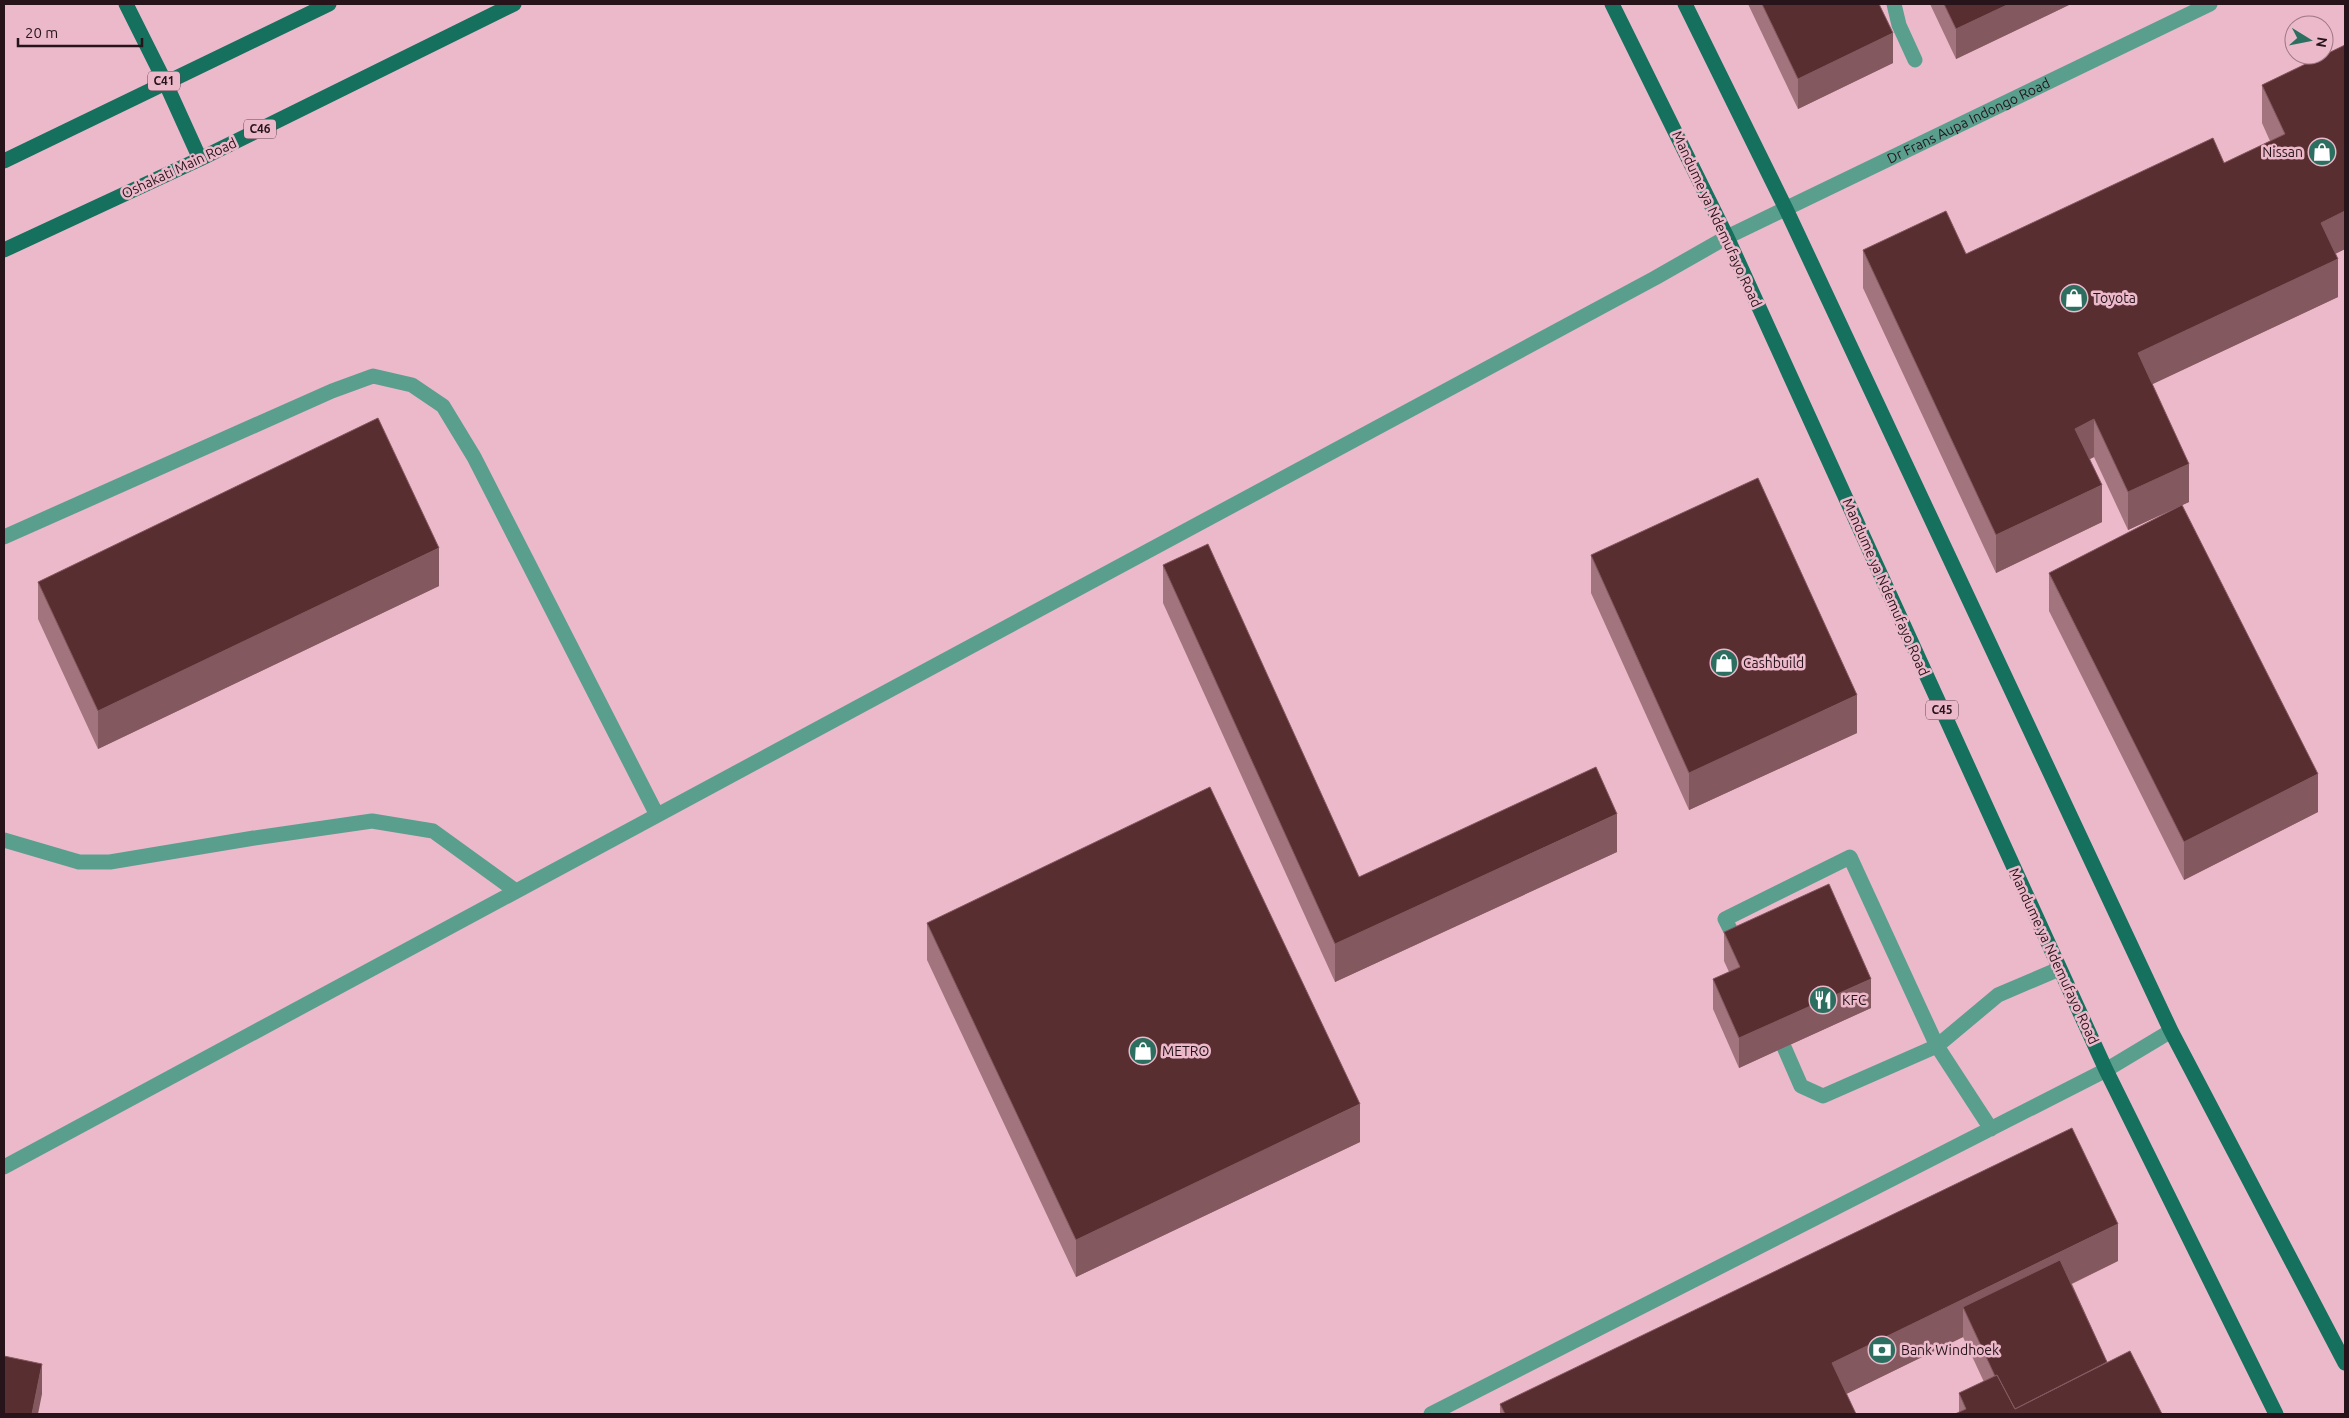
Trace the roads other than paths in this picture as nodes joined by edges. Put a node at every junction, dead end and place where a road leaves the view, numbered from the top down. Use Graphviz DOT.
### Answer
graph roads {
  1 [pos="126,4"];
  2 [pos="329,4"];
  3 [pos="514,4"];
  4 [pos="1612,4"];
  5 [pos="1685,4"];
  6 [pos="1894,4"];
  7 [pos="2210,4"];
  8 [pos="1915,60"];
  9 [pos="166,84"];
  10 [pos="200,159"];
  11 [pos="4,161"];
  12 [pos="1786,209"];
  13 [pos="1727,237"];
  14 [pos="4,250"];
  15 [pos="4,537"];
  16 [pos="657,815"];
  17 [pos="4,840"];
  18 [pos="516,891"];
  19 [pos="1742,953"];
  20 [pos="2059,969"];
  21 [pos="2171,1031"];
  22 [pos="1937,1046"];
  23 [pos="1784,1048"];
  24 [pos="2106,1070"];
  25 [pos="1991,1129"];
  26 [pos="4,1167"];
  27 [pos="2345,1364"];
  28 [pos="1431,1414"];
  29 [pos="2276,1414"];
  1 -- 9 [label="main road, C41"];
  2 -- 9 [label="main road"];
  3 -- 10 [label="main road, Oshakati Main Road / C46"];
  4 -- 13 [label="main road, Mandume ya Ndemufayo Road / C45"];
  5 -- 12 [label="main road"];
  6 -- 8 [label="street"];
  7 -- 12 [label="street, Dr Frans Aupa Indongo Road"];
  9 -- 10 [label="main road, C41"];
  9 -- 11 [label="main road"];
  10 -- 14 [label="main road, Oshakati Main Road / C46"];
  12 -- 13 [label="street, Dr Frans Aupa Indongo Road"];
  12 -- 21 [label="main road"];
  13 -- 16 [label="street, Dr Frans Aupa Indongo Road"];
  13 -- 20 [label="main road, Mandume ya Ndemufayo Road / C45"];
  15 -- 16 [label="street"];
  16 -- 18 [label="street, Dr Frans Aupa Indongo Road"];
  17 -- 18 [label="street"];
  18 -- 26 [label="street, Dr Frans Aupa Indongo Road"];
  19 -- 22 [label="street"];
  20 -- 22 [label="street"];
  20 -- 24 [label="main road, Mandume ya Ndemufayo Road / C45"];
  21 -- 24 [label="street"];
  21 -- 27 [label="main road"];
  22 -- 23 [label="street"];
  22 -- 25 [label="street"];
  24 -- 25 [label="street"];
  24 -- 29 [label="main road, Mandume ya Ndemufayo Road / C45"];
  25 -- 28 [label="street"];
}
